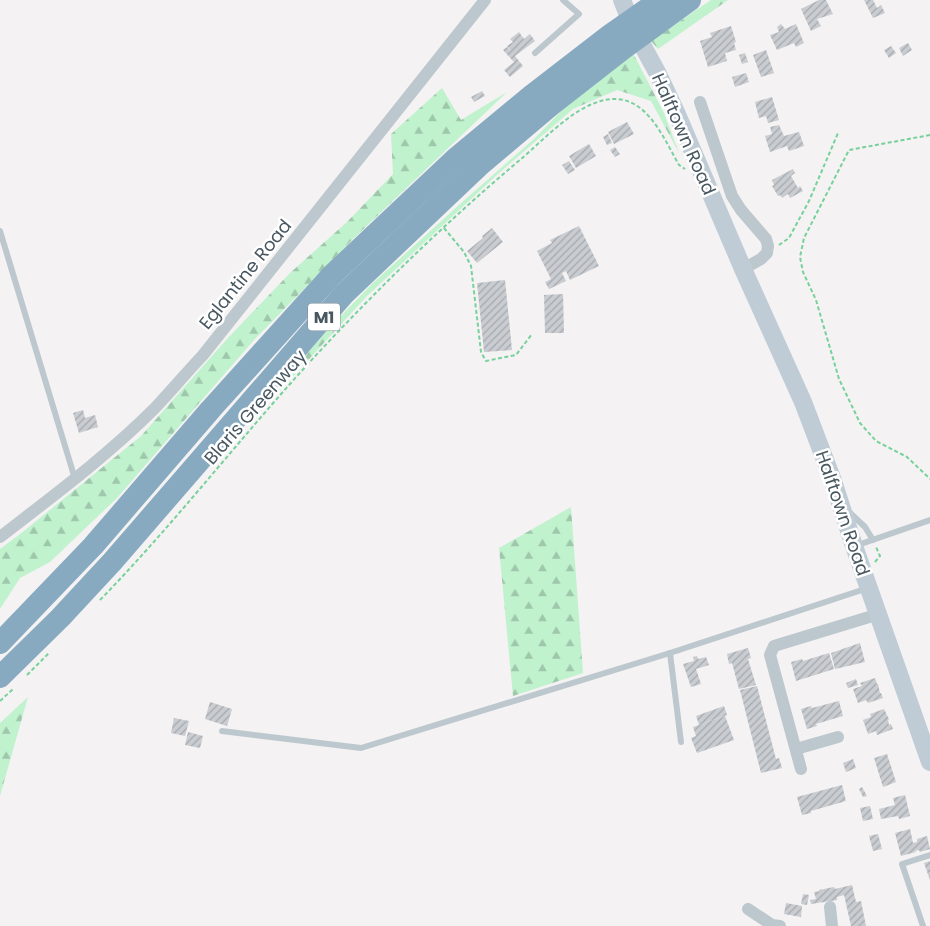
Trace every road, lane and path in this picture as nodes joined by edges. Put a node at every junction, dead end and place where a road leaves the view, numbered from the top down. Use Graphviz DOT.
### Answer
graph roads {
  1 [pos="485,0"];
  2 [pos="563,0"];
  3 [pos="622,0"];
  4 [pos="660,0"];
  5 [pos="690,0"];
  6 [pos="535,53"];
  7 [pos="700,102"];
  8 [pos="838,133"];
  9 [pos="930,135"];
  10 [pos="703,174"];
  11 [pos="444,228"];
  12 [pos="0,231"];
  13 [pos="767,253"];
  14 [pos="743,269"];
  15 [pos="532,334"];
  16 [pos="75,479"];
  17 [pos="930,479"];
  18 [pos="841,505"];
  19 [pos="930,520"];
  20 [pos="0,537"];
  21 [pos="874,540"];
  22 [pos="854,546"];
  23 [pos="869,588"];
  24 [pos="98,603"];
  25 [pos="878,614"];
  26 [pos="0,643"];
  27 [pos="56,646"];
  28 [pos="670,653"];
  29 [pos="12,682"];
  30 [pos="0,701"];
  31 [pos="222,731"];
  32 [pos="838,737"];
  33 [pos="681,742"];
  34 [pos="796,750"];
  35 [pos="930,762"];
  36 [pos="802,768"];
  37 [pos="930,855"];
  38 [pos="830,907"];
  39 [pos="748,909"];
  40 [pos="780,926"];
  41 [pos="832,926"];
  42 [pos="923,926"];
  1 -- 16 [label="street, Eglantine Road"];
  2 -- 6 [label="lane"];
  3 -- 10 [label="street, Halftown Road"];
  4 -- 26 [label="highway, M1"];
  5 -- 29 [label="highway, M1"];
  7 -- 13 [label="street, Halftown Road"];
  8 -- 13 [label="path"];
  9 -- 17 [label="path"];
  10 -- 11 [label="path, Blaris Greenway"];
  10 -- 14 [label="street, Halftown Road"];
  11 -- 15 [label="path"];
  11 -- 24 [label="path, Blaris Greenway"];
  12 -- 16 [label="lane"];
  13 -- 14 [label="street"];
  14 -- 18 [label="street, Halftown Road"];
  16 -- 20 [label="street, Eglantine Road"];
  18 -- 21 [label="lane"];
  18 -- 22 [label="street, Halftown Road"];
  19 -- 21 [label="lane"];
  21 -- 22 [label="lane"];
  22 -- 23 [label="street, Halftown Road"];
  23 -- 25 [label="street, Halftown Road"];
  23 -- 28 [label="lane"];
  25 -- 34 [label="street"];
  25 -- 35 [label="street, Halftown Road"];
  27 -- 29 [label="path"];
  28 -- 31 [label="lane"];
  28 -- 33 [label="lane"];
  29 -- 30 [label="path"];
  32 -- 34 [label="street"];
  34 -- 36 [label="street"];
  37 -- 42 [label="lane"];
  38 -- 41 [label="street"];
  39 -- 40 [label="street"];
}
